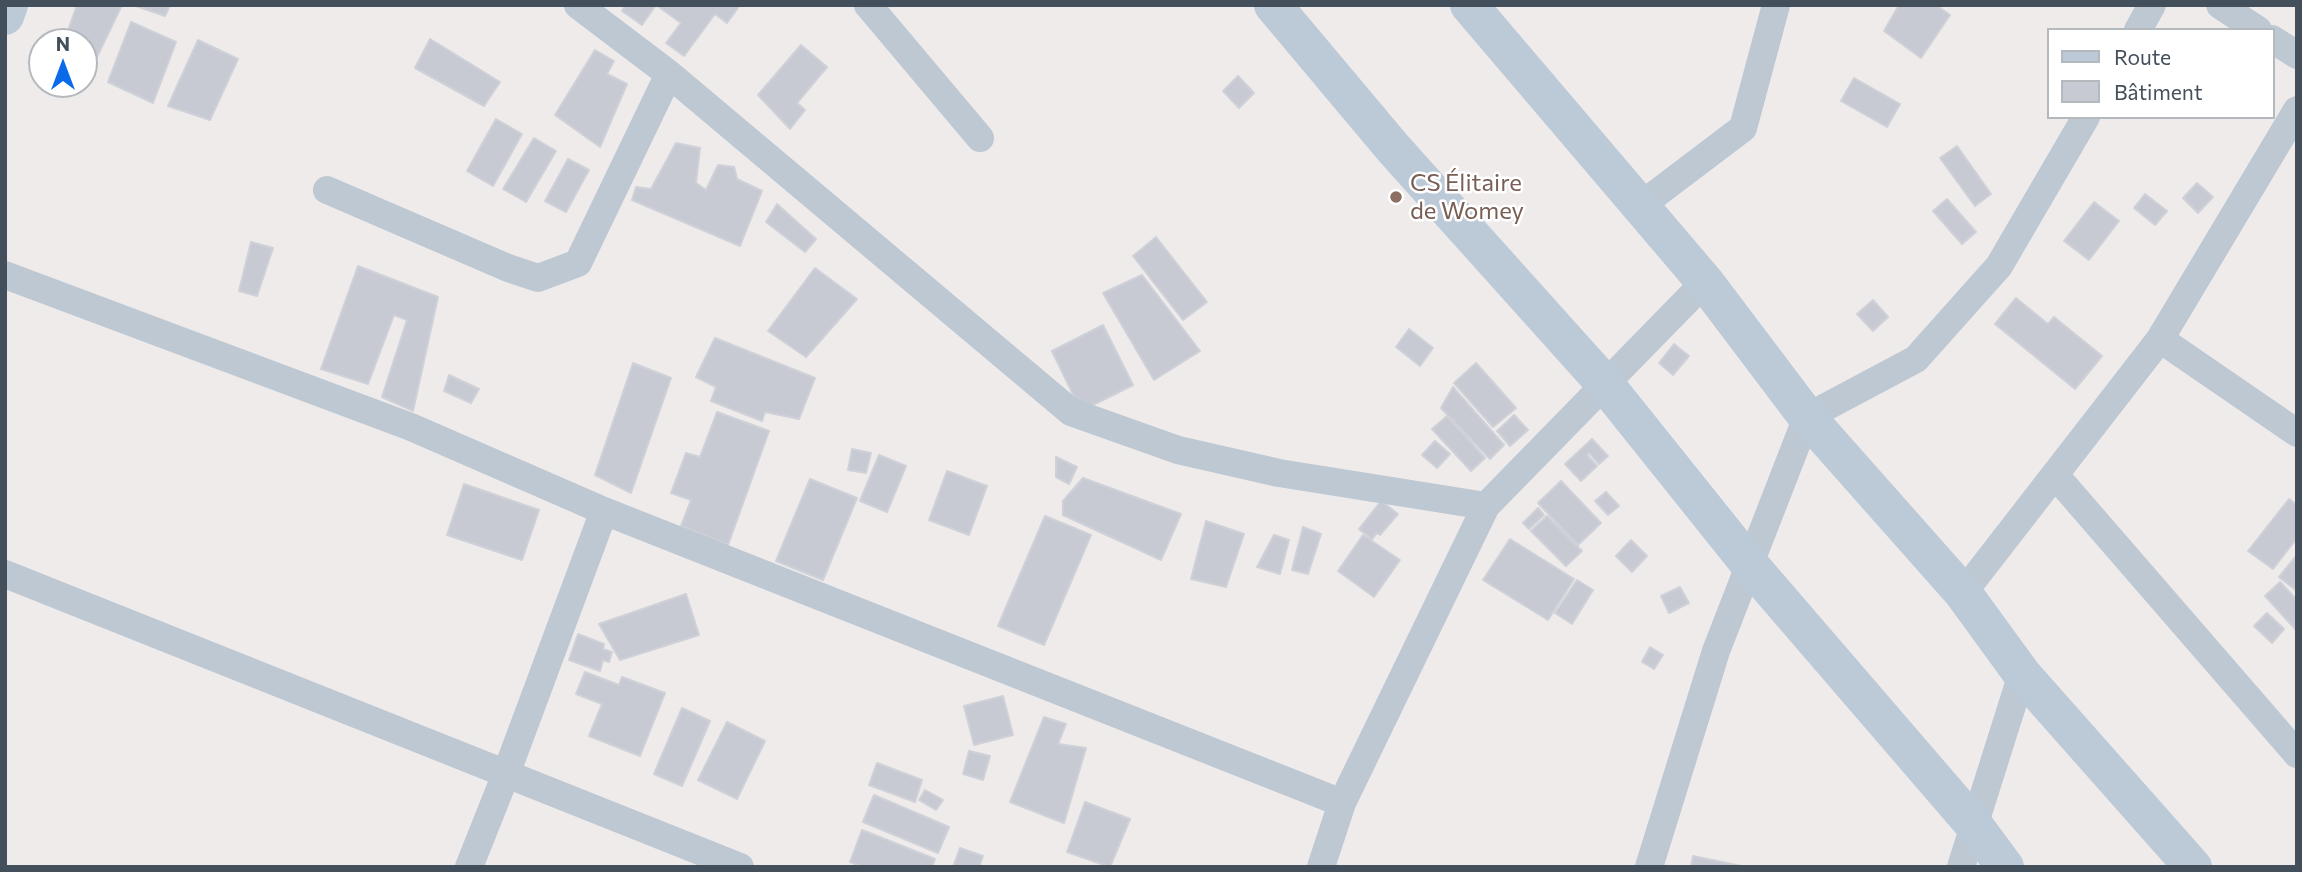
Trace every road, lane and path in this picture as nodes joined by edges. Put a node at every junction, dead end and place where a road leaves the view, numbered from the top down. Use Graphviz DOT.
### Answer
graph roads {
  1 [pos="9,5"];
  2 [pos="578,5"];
  3 [pos="868,5"];
  4 [pos="1273,5"];
  5 [pos="1469,5"];
  6 [pos="1776,5"];
  7 [pos="2152,5"];
  8 [pos="2220,5"];
  9 [pos="5,16"];
  10 [pos="2139,28"];
  11 [pos="2255,28"];
  12 [pos="2274,40"];
  13 [pos="2297,55"];
  14 [pos="669,74"];
  15 [pos="2297,110"];
  16 [pos="2085,119"];
  17 [pos="980,138"];
  18 [pos="327,190"];
  19 [pos="1640,206"];
  20 [pos="5,275"];
  21 [pos="1704,282"];
  22 [pos="2160,339"];
  23 [pos="1605,384"];
  24 [pos="1807,417"];
  25 [pos="2297,433"];
  26 [pos="2055,475"];
  27 [pos="1486,506"];
  28 [pos="604,511"];
  29 [pos="1750,565"];
  30 [pos="5,574"];
  31 [pos="1963,593"];
  32 [pos="2022,674"];
  33 [pos="2297,754"];
  34 [pos="506,774"];
  35 [pos="1342,803"];
  36 [pos="1974,825"];
  37 [pos="469,867"];
  38 [pos="740,867"];
  39 [pos="1321,867"];
  40 [pos="1648,867"];
  41 [pos="1961,867"];
  42 [pos="2005,867"];
  43 [pos="2193,867"];
  1 -- 9 [label="street"];
  2 -- 14 [label="street"];
  3 -- 17 [label="street"];
  4 -- 23 [label="street"];
  5 -- 19 [label="street"];
  6 -- 19 [label="street"];
  7 -- 10 [label="street"];
  8 -- 11 [label="street"];
  12 -- 13 [label="street"];
  14 -- 18 [label="street"];
  14 -- 27 [label="street"];
  15 -- 22 [label="street"];
  16 -- 24 [label="street"];
  19 -- 21 [label="street"];
  20 -- 28 [label="street"];
  21 -- 23 [label="street"];
  21 -- 24 [label="street"];
  22 -- 25 [label="street"];
  22 -- 26 [label="street"];
  23 -- 27 [label="street"];
  23 -- 29 [label="street"];
  24 -- 29 [label="street"];
  24 -- 31 [label="street"];
  26 -- 31 [label="street"];
  26 -- 33 [label="street"];
  27 -- 35 [label="street"];
  28 -- 34 [label="street"];
  28 -- 35 [label="street"];
  29 -- 36 [label="street"];
  29 -- 40 [label="street"];
  30 -- 34 [label="street"];
  31 -- 32 [label="street"];
  32 -- 36 [label="street"];
  32 -- 43 [label="street"];
  34 -- 37 [label="street"];
  34 -- 38 [label="street"];
  35 -- 39 [label="street"];
  36 -- 41 [label="street"];
  36 -- 42 [label="street"];
}
